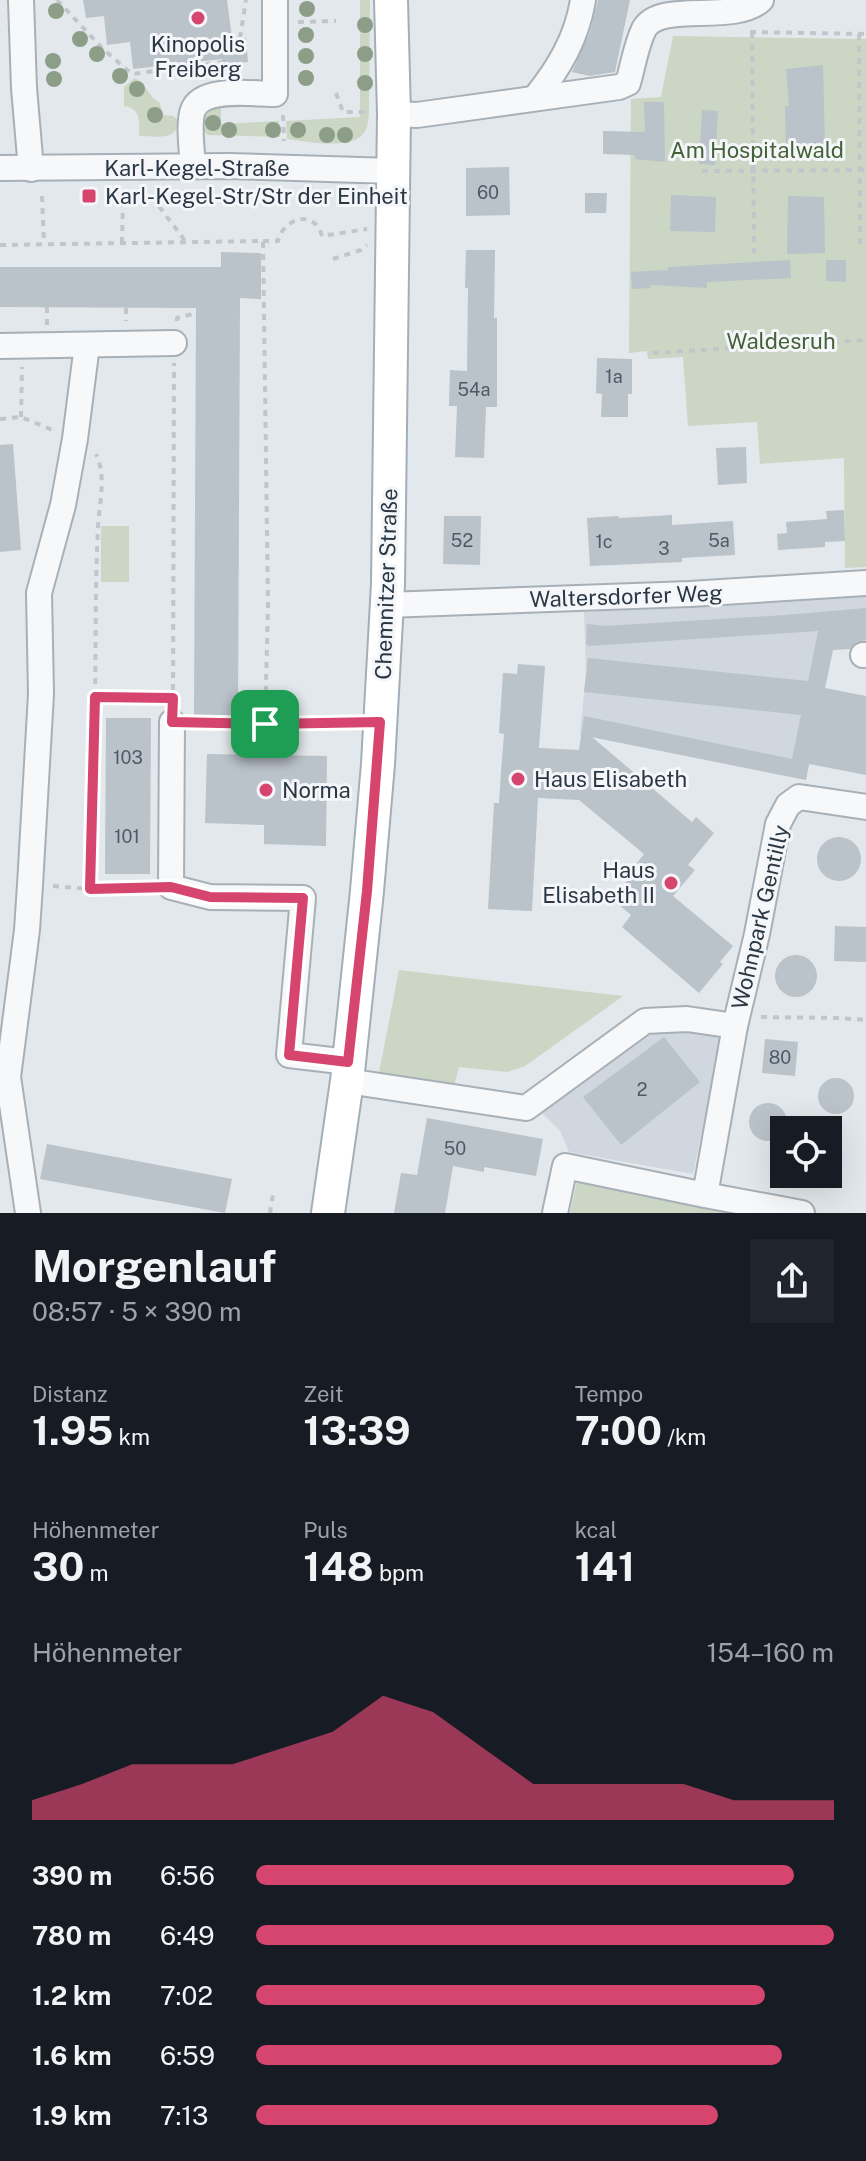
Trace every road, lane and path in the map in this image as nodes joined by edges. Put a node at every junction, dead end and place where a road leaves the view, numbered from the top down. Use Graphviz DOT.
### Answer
graph roads {
  1 [pos="21,0"];
  2 [pos="57,0"];
  3 [pos="246,0"];
  4 [pos="391,0"];
  5 [pos="583,0"];
  6 [pos="761,0"];
  7 [pos="275,11"];
  8 [pos="336,21"];
  9 [pos="736,32"];
  10 [pos="752,32"];
  11 [pos="859,34"];
  12 [pos="866,34"];
  13 [pos="240,38"];
  14 [pos="222,62"];
  15 [pos="336,93"];
  16 [pos="535,98"];
  17 [pos="383,113"];
  18 [pos="193,166"];
  19 [pos="0,168"];
  20 [pos="31,169"];
  21 [pos="754,170"];
  22 [pos="859,170"];
  23 [pos="866,170"];
  24 [pos="393,171"];
  25 [pos="702,171"];
  26 [pos="42,196"];
  27 [pos="123,197"];
  28 [pos="152,197"];
  29 [pos="369,229"];
  30 [pos="263,241"];
  31 [pos="186,242"];
  32 [pos="122,243"];
  33 [pos="369,243"];
  34 [pos="44,244"];
  35 [pos="0,245"];
  36 [pos="860,249"];
  37 [pos="754,253"];
  38 [pos="333,259"];
  39 [pos="47,307"];
  40 [pos="200,312"];
  41 [pos="47,330"];
  42 [pos="174,337"];
  43 [pos="866,340"];
  44 [pos="87,345"];
  45 [pos="0,346"];
  46 [pos="653,353"];
  47 [pos="22,375"];
  48 [pos="21,417"];
  49 [pos="0,419"];
  50 [pos="75,439"];
  51 [pos="866,583"];
  52 [pos="386,605"];
  53 [pos="95,697"];
  54 [pos="172,710"];
  55 [pos="380,722"];
  56 [pos="265,724"];
  57 [pos="866,807"];
  58 [pos="30,885"];
  59 [pos="171,887"];
  60 [pos="90,889"];
  61 [pos="866,1020"];
  62 [pos="736,1022"];
  63 [pos="348,1072"];
  64 [pos="273,1194"];
  65 [pos="705,1195"];
  66 [pos="28,1213"];
  67 [pos="270,1213"];
  68 [pos="328,1213"];
  69 [pos="555,1213"];
  70 [pos="802,1213"];
  1 -- 20 [label="street"];
  2 -- 14 [label="path"];
  3 -- 13 [label="path"];
  4 -- 17 [label="main road, Chemnitzer Straße"];
  5 -- 16 [label="street"];
  6 -- 16 [label="street"];
  7 -- 8 [label="path"];
  7 -- 18 [label="street"];
  9 -- 10 [label="path"];
  10 -- 11 [label="path"];
  10 -- 21 [label="path"];
  11 -- 12 [label="path"];
  11 -- 22 [label="path"];
  15 -- 17 [label="path"];
  16 -- 17 [label="street"];
  17 -- 24 [label="main road, Chemnitzer Straße"];
  18 -- 20 [label="street, Karl-Kegel-Straße"];
  18 -- 24 [label="street, Karl-Kegel-Straße"];
  19 -- 20 [label="street, Karl-Kegel-Straße"];
  21 -- 22 [label="path"];
  21 -- 25 [label="path"];
  21 -- 37 [label="path"];
  22 -- 23 [label="path"];
  22 -- 36 [label="path"];
  24 -- 52 [label="main road, Chemnitzer Straße"];
  26 -- 34 [label="path"];
  27 -- 32 [label="path"];
  28 -- 31 [label="path"];
  29 -- 30 [label="path"];
  30 -- 31 [label="path"];
  30 -- 56 [label="path"];
  31 -- 32 [label="path"];
  32 -- 34 [label="path"];
  33 -- 38 [label="path"];
  34 -- 35 [label="path"];
  39 -- 41 [label="path"];
  40 -- 42 [label="path"];
  42 -- 44 [label="street"];
  42 -- 54 [label="path"];
  43 -- 46 [label="path"];
  44 -- 45 [label="street"];
  44 -- 50 [label="street"];
  47 -- 48 [label="path"];
  48 -- 49 [label="path"];
  48 -- 50 [label="path"];
  50 -- 53 [label="path"];
  50 -- 58 [label="street"];
  51 -- 52 [label="street, Waltersdorfer Weg"];
  52 -- 55 [label="main road, Chemnitzer Straße"];
  53 -- 54 [label="path"];
  53 -- 60 [label="path"];
  54 -- 56 [label="path"];
  54 -- 59 [label="street"];
  55 -- 56 [label="path"];
  55 -- 63 [label="main road, Chemnitzer Straße"];
  57 -- 62 [label="street, Wohnpark Gentilly"];
  58 -- 60 [label="path"];
  58 -- 66 [label="street"];
  59 -- 60 [label="path"];
  59 -- 63 [label="street, Wohnpark Gentilly"];
  61 -- 62 [label="path"];
  62 -- 63 [label="street, Wohnpark Gentilly"];
  62 -- 65 [label="street"];
  63 -- 68 [label="main road, Chemnitzer Straße"];
  64 -- 67 [label="path"];
  65 -- 69 [label="street"];
  65 -- 70 [label="street"];
}
